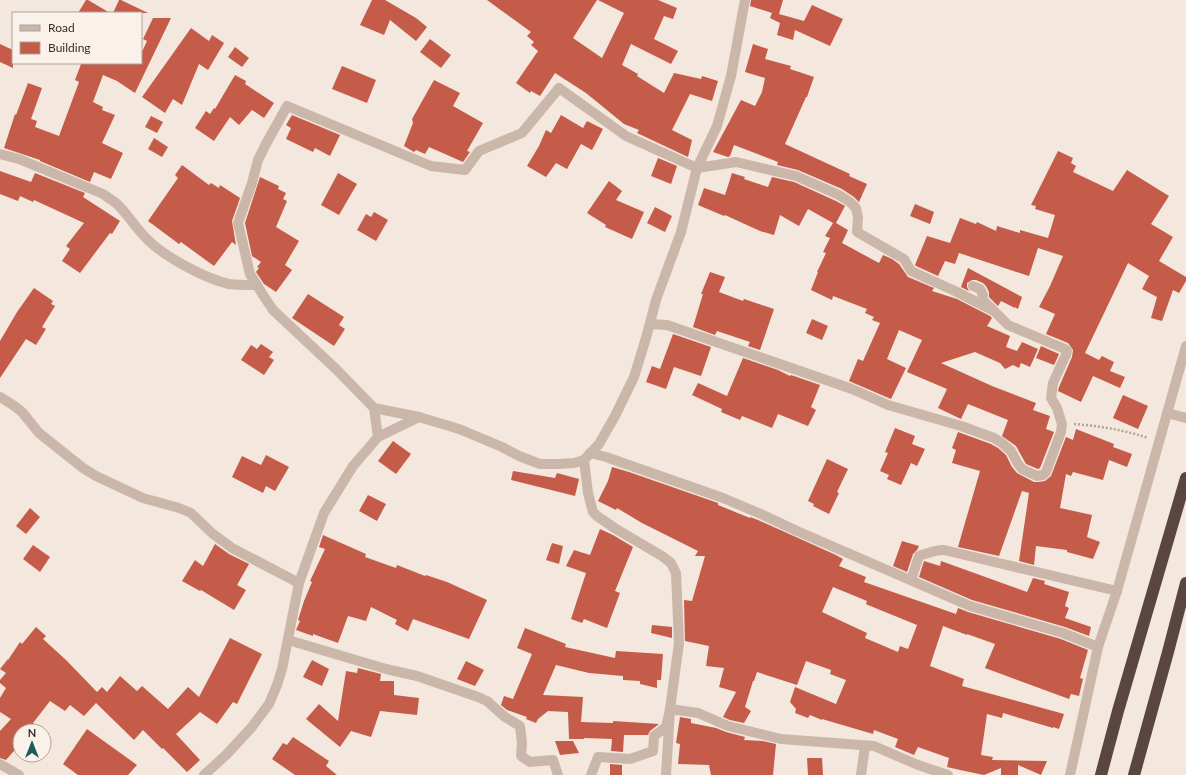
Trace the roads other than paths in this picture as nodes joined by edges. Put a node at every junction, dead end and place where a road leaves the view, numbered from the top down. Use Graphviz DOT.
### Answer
graph roads {
  1 [pos="746,0"];
  2 [pos="0,154"];
  3 [pos="697,168"];
  4 [pos="257,285"];
  5 [pos="973,286"];
  6 [pos="992,310"];
  7 [pos="650,324"];
  8 [pos="1186,346"];
  9 [pos="0,397"];
  10 [pos="374,408"];
  11 [pos="1167,413"];
  12 [pos="419,416"];
  13 [pos="1186,418"];
  14 [pos="378,437"];
  15 [pos="587,457"];
  16 [pos="1186,478"];
  17 [pos="911,580"];
  18 [pos="299,583"];
  19 [pos="1186,583"];
  20 [pos="1117,591"];
  21 [pos="288,640"];
  22 [pos="1098,647"];
  23 [pos="670,709"];
  24 [pos="865,746"];
  25 [pos="0,764"];
  26 [pos="19,775"];
  27 [pos="204,775"];
  28 [pos="558,775"];
  29 [pos="591,775"];
  30 [pos="666,775"];
  31 [pos="861,775"];
  32 [pos="948,775"];
  33 [pos="1070,775"];
  34 [pos="1101,775"];
  35 [pos="1134,775"];
  1 -- 3 [label="street"];
  2 -- 4 [label="street"];
  3 -- 4 [label="street"];
  3 -- 6 [label="street"];
  3 -- 7 [label="street"];
  4 -- 10 [label="street"];
  5 -- 6 [label="street"];
  6 -- 7 [label="street"];
  7 -- 15 [label="street"];
  8 -- 11 [label="street"];
  9 -- 18 [label="street"];
  10 -- 12 [label="street"];
  10 -- 14 [label="street"];
  11 -- 13 [label="street"];
  11 -- 20 [label="street"];
  12 -- 14 [label="street"];
  12 -- 15 [label="street"];
  14 -- 18 [label="street"];
  15 -- 17 [label="street"];
  15 -- 23 [label="street"];
  16 -- 34 [label="highway"];
  17 -- 20 [label="street"];
  17 -- 22 [label="street"];
  18 -- 21 [label="street"];
  19 -- 35 [label="highway"];
  20 -- 22 [label="street"];
  21 -- 27 [label="street"];
  21 -- 28 [label="street"];
  22 -- 33 [label="street"];
  23 -- 24 [label="street"];
  23 -- 29 [label="street"];
  23 -- 30 [label="street"];
  24 -- 31 [label="street"];
  24 -- 32 [label="street"];
  25 -- 26 [label="street"];
}
